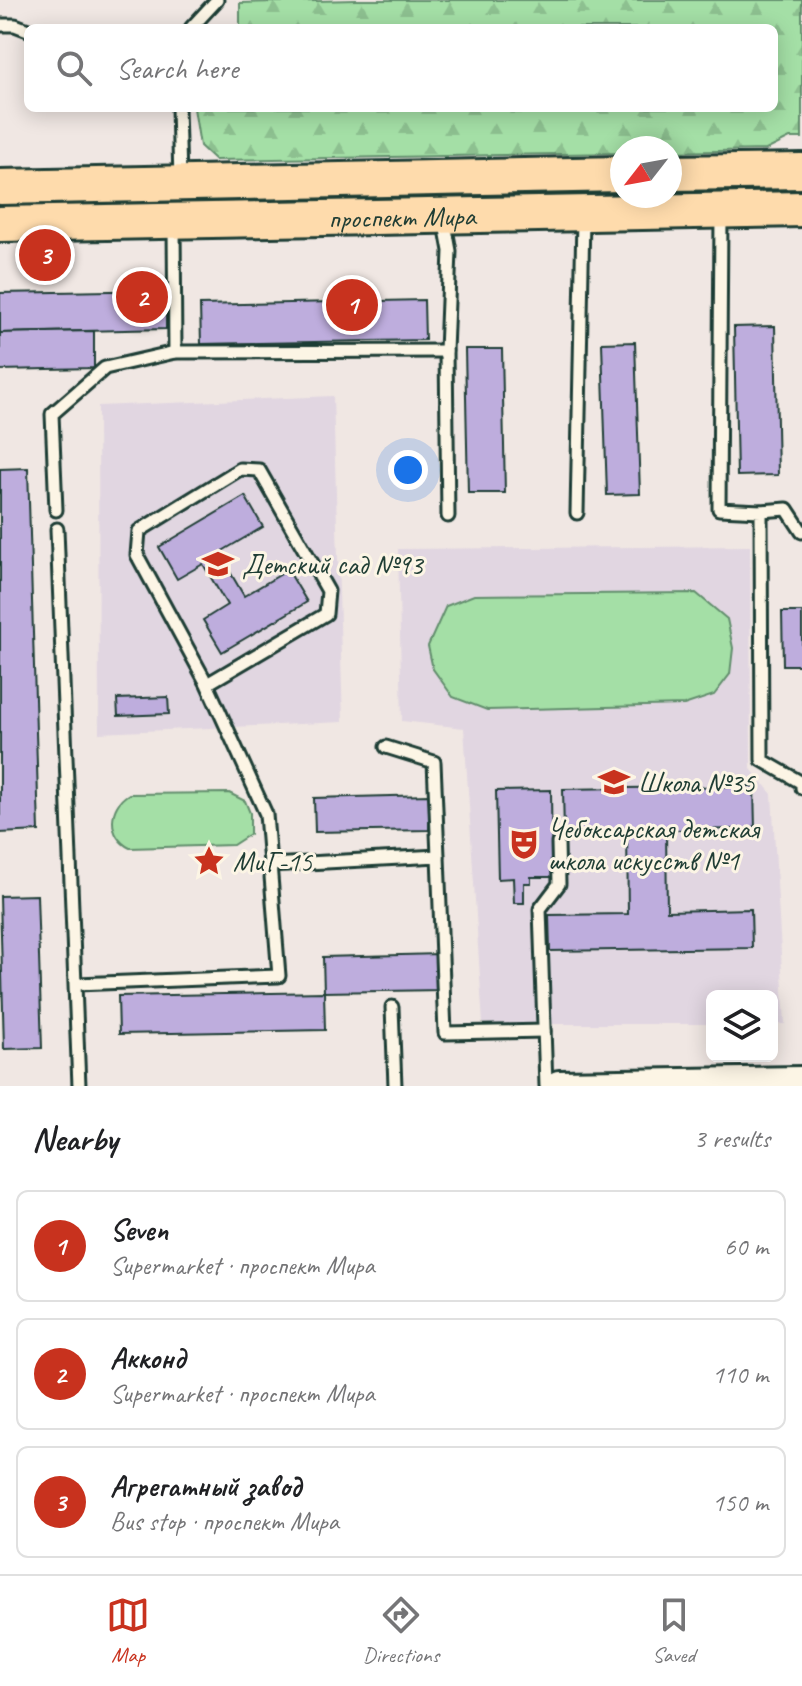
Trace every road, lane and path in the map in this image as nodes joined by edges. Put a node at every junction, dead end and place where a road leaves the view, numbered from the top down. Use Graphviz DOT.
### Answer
graph roads {
  1 [pos="217,0"];
  2 [pos="195,24"];
  3 [pos="0,25"];
  4 [pos="24,28"];
  5 [pos="178,112"];
  6 [pos="802,171"];
  7 [pos="682,173"];
  8 [pos="610,174"];
  9 [pos="180,183"];
  10 [pos="0,187"];
  11 [pos="802,209"];
  12 [pos="721,211"];
  13 [pos="583,214"];
  14 [pos="444,217"];
  15 [pos="174,222"];
  16 [pos="0,224"];
  17 [pos="446,351"];
  18 [pos="175,352"];
  19 [pos="56,510"];
  20 [pos="761,511"];
  21 [pos="577,513"];
  22 [pos="448,516"];
  23 [pos="57,529"];
  24 [pos="802,532"];
  25 [pos="207,684"];
  26 [pos="386,747"];
  27 [pos="802,785"];
  28 [pos="558,843"];
  29 [pos="438,856"];
  30 [pos="270,865"];
  31 [pos="77,984"];
  32 [pos="392,1007"];
  33 [pos="544,1031"];
  34 [pos="802,1082"];
  35 [pos="79,1086"];
  36 [pos="395,1086"];
  37 [pos="546,1086"];
  38 [pos="559,1086"];
  1 -- 2 [label="lane"];
  3 -- 4 [label="lane"];
  5 -- 9 [label="lane"];
  6 -- 7 [label="main road"];
  8 -- 9 [label="main road, проспект Мира"];
  9 -- 10 [label="main road, проспект Мира"];
  11 -- 12 [label="main road, проспект Мира"];
  12 -- 13 [label="main road, проспект Мира"];
  12 -- 20 [label="lane"];
  13 -- 14 [label="main road, проспект Мира"];
  13 -- 21 [label="lane"];
  14 -- 15 [label="main road, проспект Мира"];
  14 -- 17 [label="lane"];
  15 -- 16 [label="main road, проспект Мира"];
  15 -- 18 [label="lane"];
  17 -- 18 [label="lane"];
  17 -- 22 [label="lane"];
  18 -- 19 [label="lane"];
  20 -- 24 [label="lane"];
  20 -- 27 [label="lane"];
  23 -- 31 [label="lane"];
  25 -- 25 [label="lane"];
  25 -- 30 [label="lane"];
  26 -- 29 [label="lane"];
  28 -- 33 [label="lane"];
  29 -- 30 [label="lane"];
  29 -- 33 [label="lane"];
  30 -- 31 [label="lane"];
  31 -- 35 [label="lane"];
  32 -- 36 [label="lane"];
  33 -- 37 [label="lane"];
  34 -- 38 [label="street"];
}
